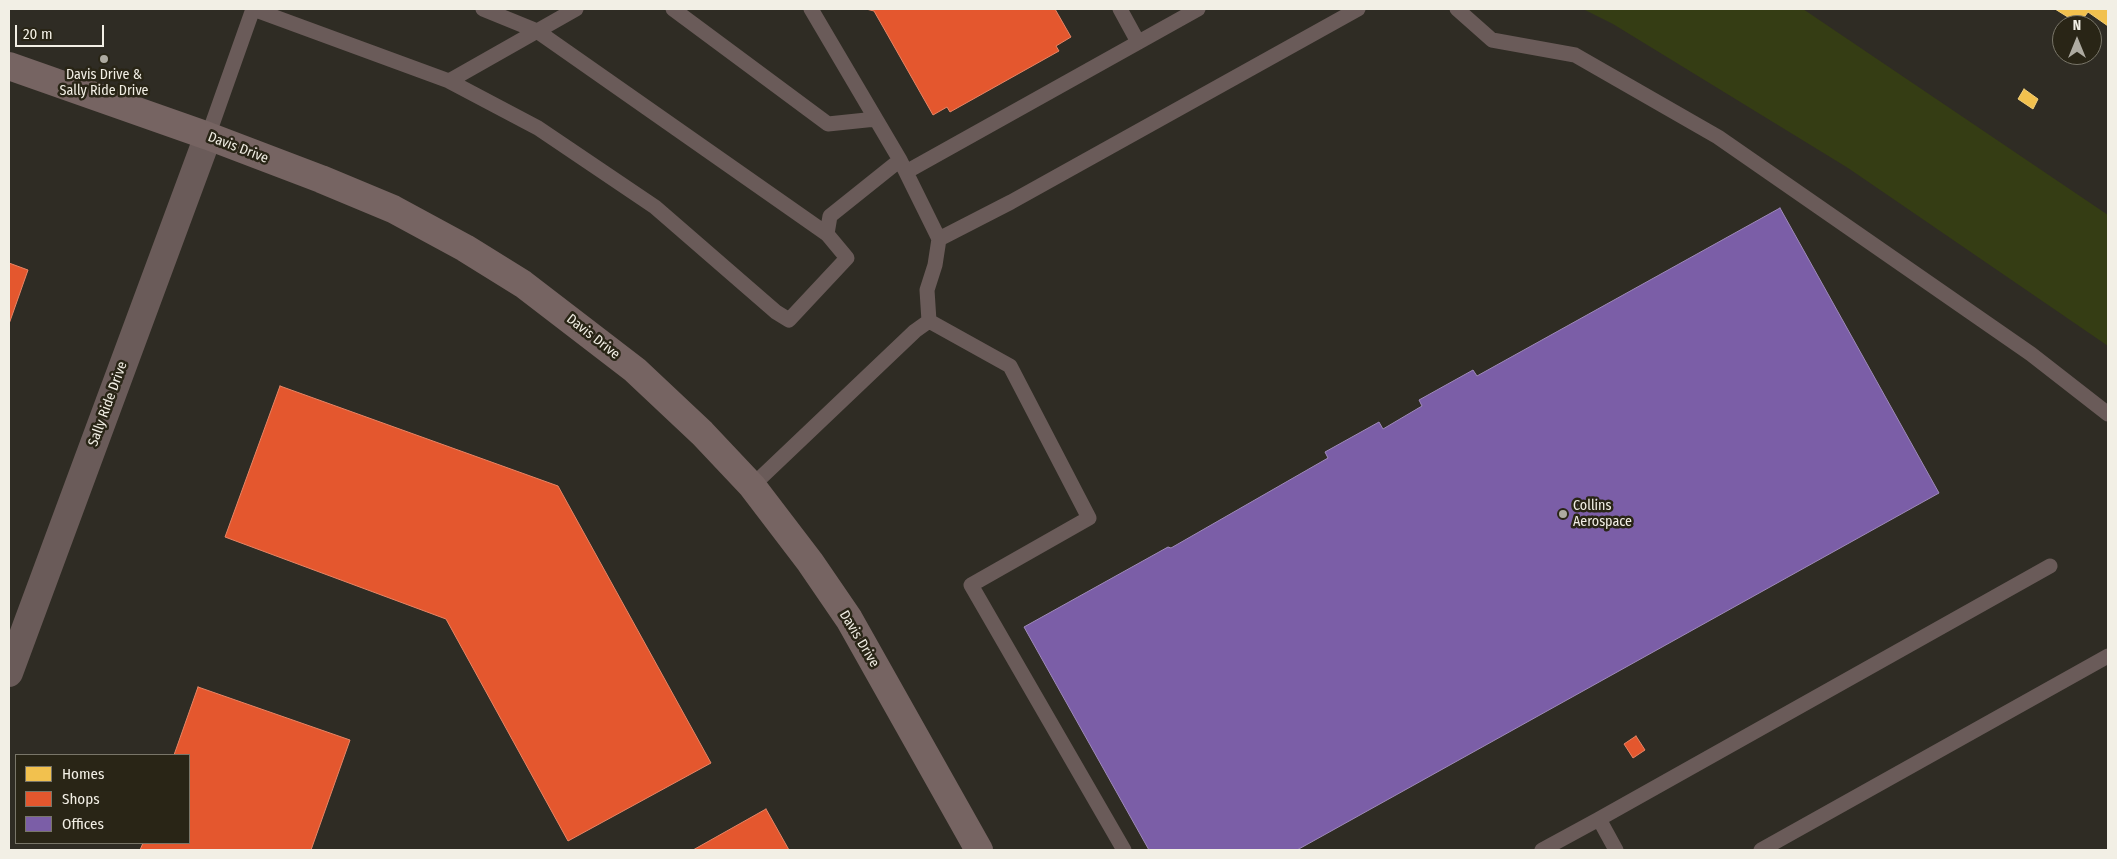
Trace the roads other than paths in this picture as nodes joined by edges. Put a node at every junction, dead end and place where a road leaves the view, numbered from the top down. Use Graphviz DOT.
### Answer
graph roads {
  1 [pos="253,9"];
  2 [pos="483,9"];
  3 [pos="576,9"];
  4 [pos="673,9"];
  5 [pos="811,9"];
  6 [pos="1120,9"];
  7 [pos="1198,9"];
  8 [pos="1358,9"];
  9 [pos="1457,9"];
  10 [pos="537,31"];
  11 [pos="1138,42"];
  12 [pos="9,66"];
  13 [pos="449,81"];
  14 [pos="876,119"];
  15 [pos="208,136"];
  16 [pos="903,166"];
  17 [pos="826,234"];
  18 [pos="939,239"];
  19 [pos="929,321"];
  20 [pos="2108,414"];
  21 [pos="752,486"];
  22 [pos="2050,566"];
  23 [pos="2108,656"];
  24 [pos="9,673"];
  25 [pos="1599,818"];
  26 [pos="979,850"];
  27 [pos="1124,850"];
  28 [pos="1542,850"];
  29 [pos="1616,850"];
  30 [pos="1761,850"];
  1 -- 13 [label="lane"];
  1 -- 15 [label="lane"];
  2 -- 10 [label="lane"];
  3 -- 10 [label="lane"];
  4 -- 14 [label="lane"];
  5 -- 14 [label="lane"];
  6 -- 11 [label="lane"];
  7 -- 11 [label="lane"];
  8 -- 18 [label="lane"];
  9 -- 20 [label="lane"];
  10 -- 13 [label="lane"];
  10 -- 17 [label="lane"];
  11 -- 16 [label="lane"];
  12 -- 15 [label="street, Davis Drive"];
  13 -- 17 [label="lane"];
  14 -- 16 [label="lane"];
  15 -- 21 [label="street, Davis Drive"];
  15 -- 24 [label="street, Sally Ride Drive"];
  16 -- 17 [label="lane"];
  16 -- 18 [label="lane"];
  18 -- 19 [label="lane"];
  19 -- 21 [label="lane"];
  19 -- 27 [label="lane"];
  21 -- 26 [label="street, Davis Drive"];
  22 -- 25 [label="lane"];
  23 -- 30 [label="lane"];
  25 -- 28 [label="lane"];
  25 -- 29 [label="lane"];
}
